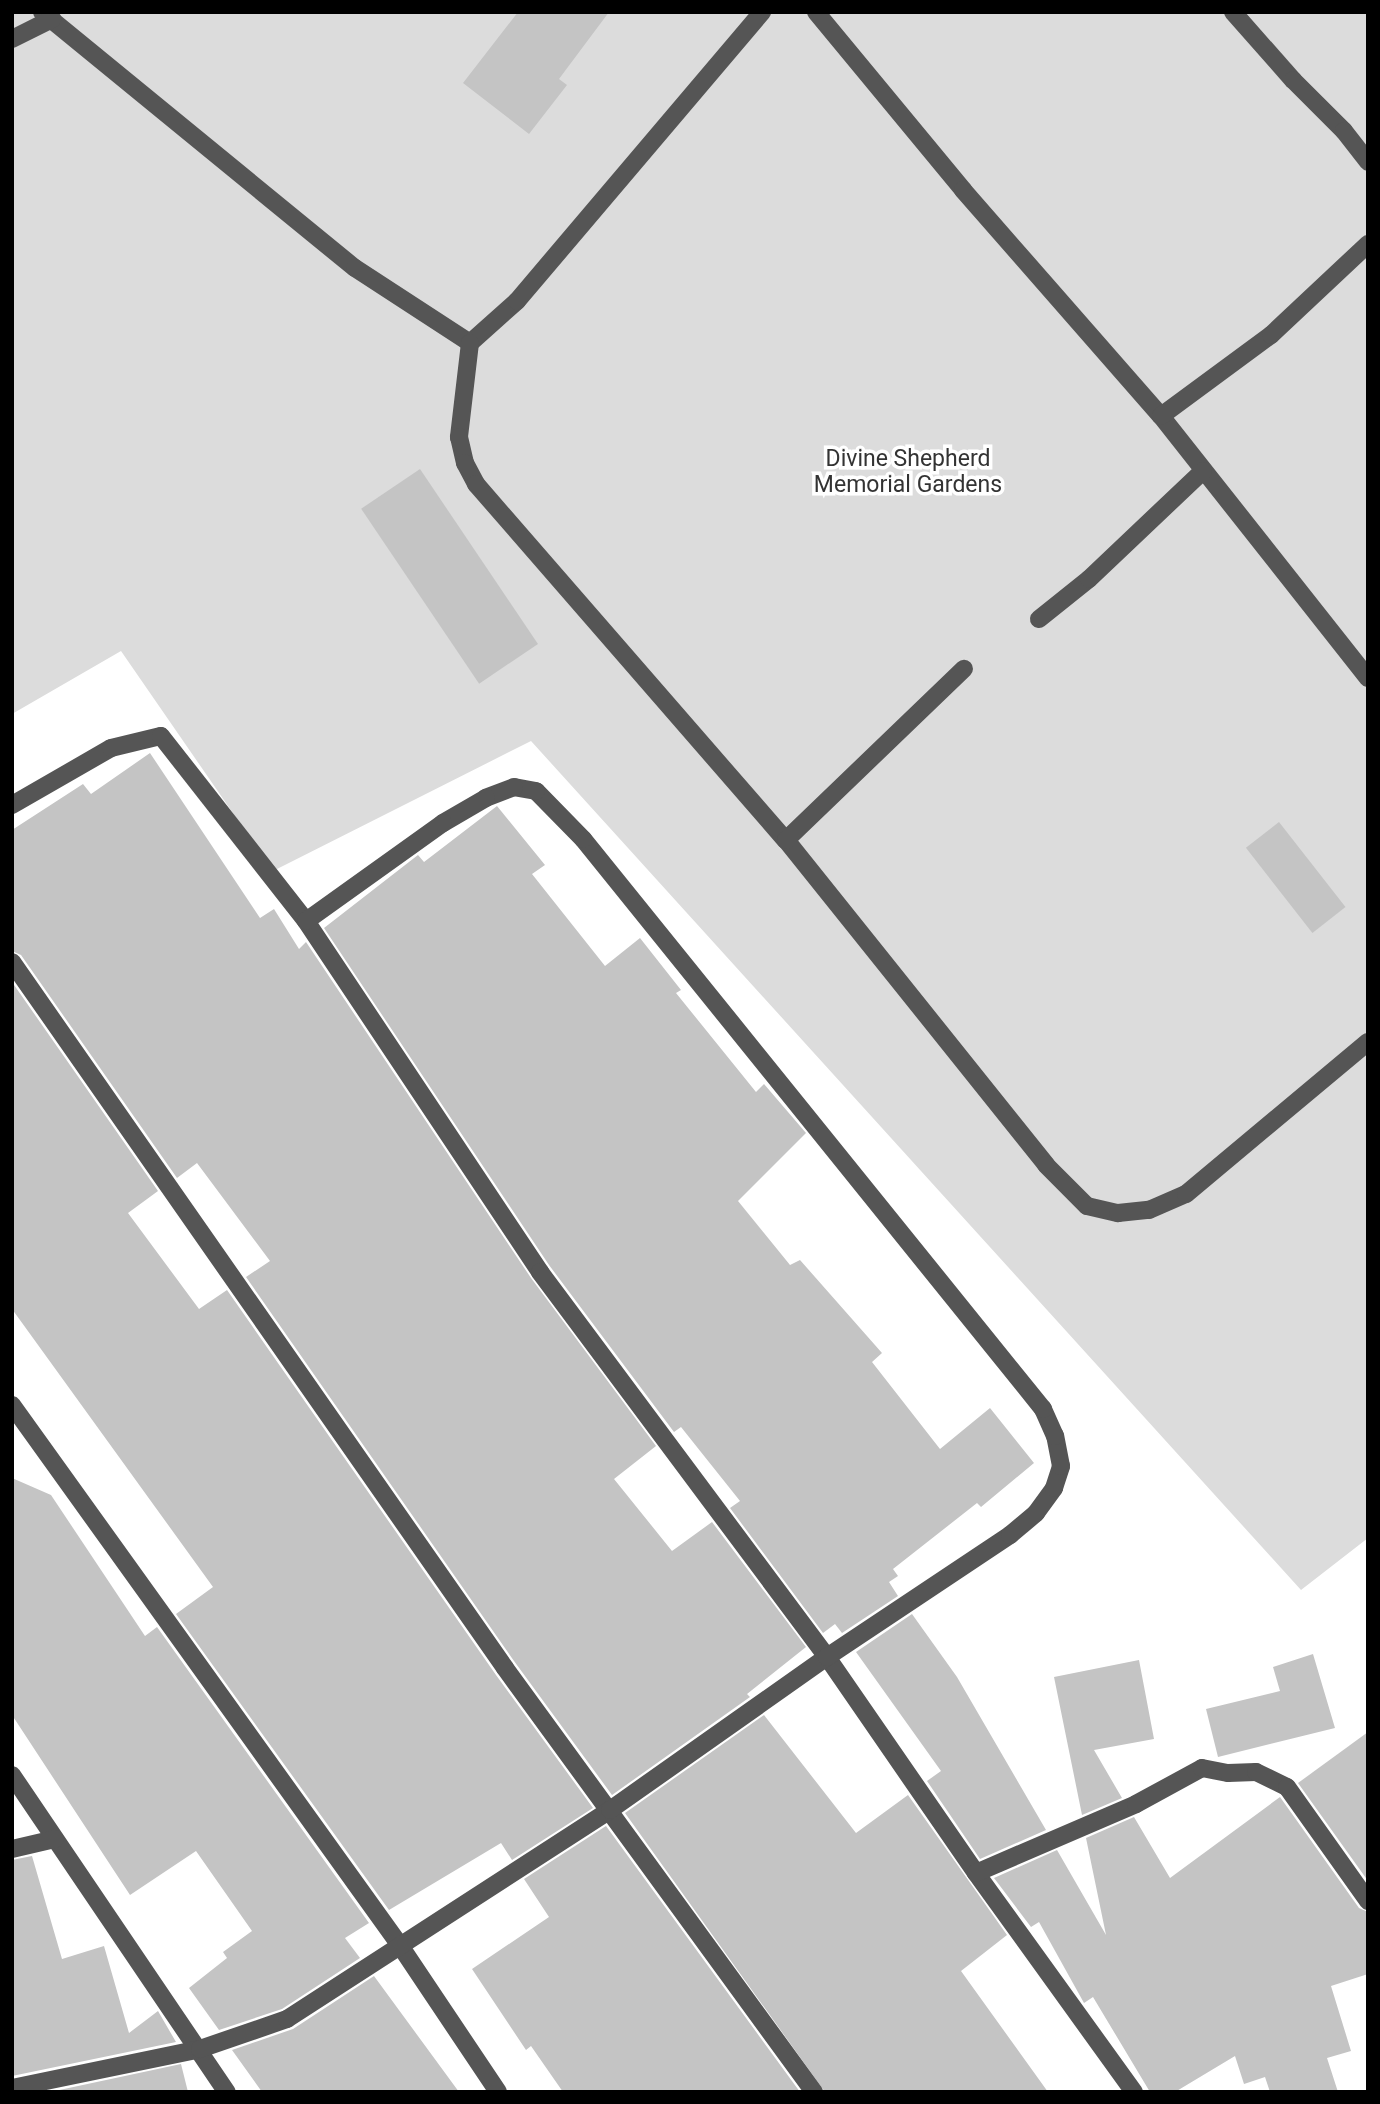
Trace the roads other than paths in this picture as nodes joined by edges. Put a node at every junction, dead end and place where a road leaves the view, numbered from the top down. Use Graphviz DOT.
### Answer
graph roads {
  1 [pos="762,12"];
  2 [pos="816,12"];
  3 [pos="1233,12"];
  4 [pos="47,16"];
  5 [pos="12,39"];
  6 [pos="1368,162"];
  7 [pos="1368,244"];
  8 [pos="470,343"];
  9 [pos="1161,416"];
  10 [pos="1203,471"];
  11 [pos="1039,619"];
  12 [pos="964,670"];
  13 [pos="1368,678"];
  14 [pos="12,804"];
  15 [pos="786,840"];
  16 [pos="306,921"];
  17 [pos="12,962"];
  18 [pos="1368,1042"];
  19 [pos="12,1405"];
  20 [pos="20,1428"];
  21 [pos="827,1657"];
  22 [pos="12,1775"];
  23 [pos="610,1810"];
  24 [pos="55,1839"];
  25 [pos="12,1849"];
  26 [pos="976,1873"];
  27 [pos="1368,1902"];
  28 [pos="401,1947"];
  29 [pos="200,2049"];
  30 [pos="12,2088"];
  31 [pos="227,2092"];
  32 [pos="498,2092"];
  33 [pos="814,2092"];
  34 [pos="1134,2092"];
  1 -- 8 [label="street"];
  2 -- 9 [label="street"];
  3 -- 6 [label="street"];
  4 -- 5 [label="street"];
  4 -- 8 [label="street"];
  7 -- 9 [label="street"];
  8 -- 15 [label="street"];
  9 -- 10 [label="street"];
  10 -- 11 [label="street"];
  10 -- 13 [label="street"];
  12 -- 15 [label="street"];
  14 -- 16 [label="street"];
  15 -- 18 [label="street"];
  16 -- 21 [label="street"];
  16 -- 21 [label="street"];
  17 -- 23 [label="street"];
  19 -- 20 [label="street"];
  20 -- 28 [label="street"];
  21 -- 23 [label="street"];
  21 -- 26 [label="street"];
  22 -- 24 [label="street"];
  23 -- 28 [label="street"];
  23 -- 33 [label="street"];
  24 -- 25 [label="street"];
  24 -- 29 [label="street"];
  26 -- 27 [label="street"];
  26 -- 34 [label="street"];
  28 -- 29 [label="street"];
  28 -- 32 [label="street"];
  29 -- 30 [label="street"];
  29 -- 31 [label="street"];
}
